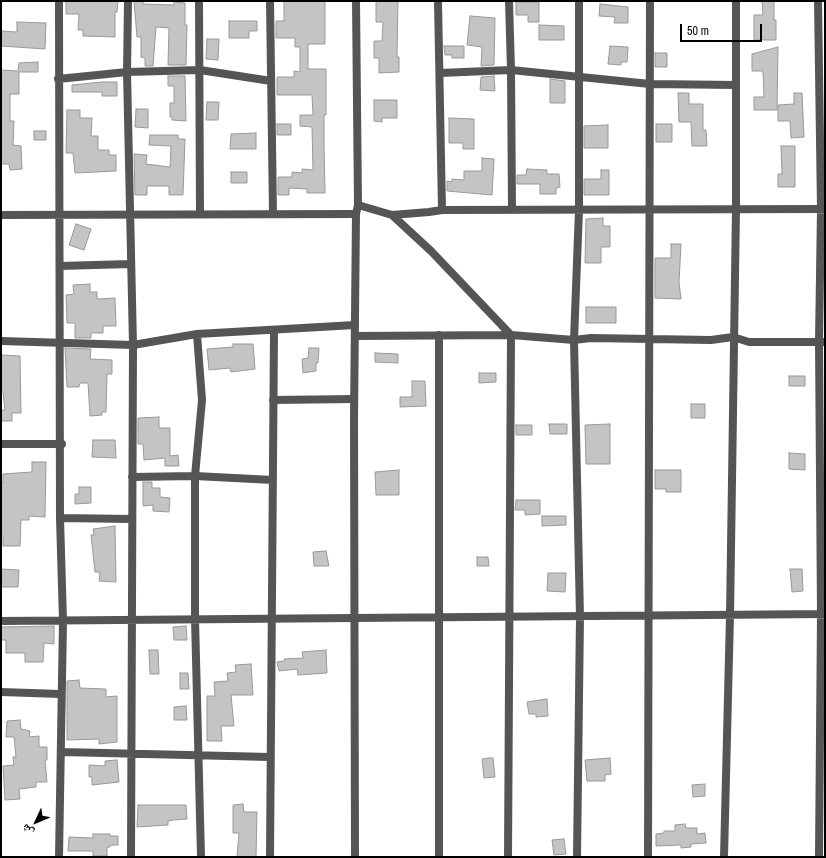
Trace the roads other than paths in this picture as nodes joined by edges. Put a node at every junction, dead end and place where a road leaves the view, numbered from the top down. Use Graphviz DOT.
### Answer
graph roads {
  1 [pos="59,1"];
  2 [pos="128,1"];
  3 [pos="199,1"];
  4 [pos="270,1"];
  5 [pos="356,1"];
  6 [pos="438,1"];
  7 [pos="509,1"];
  8 [pos="579,1"];
  9 [pos="650,1"];
  10 [pos="736,1"];
  11 [pos="818,1"];
  12 [pos="822,66"];
  13 [pos="200,70"];
  14 [pos="511,70"];
  15 [pos="127,72"];
  16 [pos="440,73"];
  17 [pos="579,75"];
  18 [pos="58,80"];
  19 [pos="271,82"];
  20 [pos="650,84"];
  21 [pos="736,85"];
  22 [pos="358,205"];
  23 [pos="823,209"];
  24 [pos="442,210"];
  25 [pos="512,210"];
  26 [pos="579,210"];
  27 [pos="649,210"];
  28 [pos="736,210"];
  29 [pos="130,214"];
  30 [pos="200,214"];
  31 [pos="273,214"];
  32 [pos="356,214"];
  33 [pos="392,214"];
  34 [pos="1,215"];
  35 [pos="59,215"];
  36 [pos="130,264"];
  37 [pos="60,266"];
  38 [pos="355,325"];
  39 [pos="274,331"];
  40 [pos="198,334"];
  41 [pos="511,335"];
  42 [pos="355,336"];
  43 [pos="439,336"];
  44 [pos="733,337"];
  45 [pos="648,338"];
  46 [pos="574,340"];
  47 [pos="1,342"];
  48 [pos="822,342"];
  49 [pos="61,343"];
  50 [pos="133,345"];
  51 [pos="354,399"];
  52 [pos="273,400"];
  53 [pos="1,444"];
  54 [pos="62,444"];
  55 [pos="195,476"];
  56 [pos="132,477"];
  57 [pos="273,480"];
  58 [pos="60,518"];
  59 [pos="132,518"];
  60 [pos="823,614"];
  61 [pos="730,616"];
  62 [pos="510,617"];
  63 [pos="580,617"];
  64 [pos="649,617"];
  65 [pos="354,618"];
  66 [pos="439,618"];
  67 [pos="196,619"];
  68 [pos="272,619"];
  69 [pos="131,620"];
  70 [pos="1,621"];
  71 [pos="63,621"];
  72 [pos="1,692"];
  73 [pos="60,694"];
  74 [pos="62,752"];
  75 [pos="130,754"];
  76 [pos="200,756"];
  77 [pos="270,757"];
  78 [pos="59,857"];
  79 [pos="132,857"];
  80 [pos="201,857"];
  81 [pos="270,857"];
  82 [pos="355,857"];
  83 [pos="439,857"];
  84 [pos="508,857"];
  85 [pos="578,857"];
  86 [pos="648,857"];
  87 [pos="724,857"];
  88 [pos="819,857"];
  1 -- 18 [label="street"];
  2 -- 15 [label="street"];
  3 -- 13 [label="street"];
  4 -- 19 [label="street"];
  5 -- 22 [label="street"];
  6 -- 16 [label="street"];
  7 -- 14 [label="street"];
  8 -- 17 [label="street"];
  9 -- 20 [label="street"];
  10 -- 21 [label="street"];
  11 -- 12 [label="street"];
  12 -- 23 [label="street"];
  13 -- 15 [label="street"];
  13 -- 19 [label="street"];
  13 -- 30 [label="street"];
  14 -- 16 [label="street"];
  14 -- 17 [label="street"];
  14 -- 25 [label="street"];
  15 -- 18 [label="street"];
  15 -- 29 [label="street"];
  16 -- 24 [label="street"];
  17 -- 20 [label="street"];
  17 -- 26 [label="street"];
  18 -- 35 [label="street"];
  19 -- 31 [label="street"];
  20 -- 21 [label="street"];
  20 -- 27 [label="street"];
  21 -- 28 [label="street"];
  22 -- 32 [label="street"];
  22 -- 33 [label="street"];
  23 -- 28 [label="street"];
  23 -- 48 [label="street"];
  24 -- 25 [label="street"];
  24 -- 33 [label="street"];
  25 -- 26 [label="street"];
  26 -- 27 [label="street"];
  26 -- 46 [label="street"];
  27 -- 28 [label="street"];
  27 -- 45 [label="street"];
  28 -- 44 [label="street"];
  29 -- 30 [label="street"];
  29 -- 35 [label="street"];
  29 -- 36 [label="street"];
  30 -- 31 [label="street"];
  31 -- 32 [label="street"];
  32 -- 38 [label="street"];
  33 -- 41 [label="street"];
  34 -- 35 [label="street"];
  35 -- 37 [label="street"];
  36 -- 37 [label="street"];
  36 -- 50 [label="street"];
  37 -- 49 [label="street"];
  38 -- 39 [label="street"];
  38 -- 42 [label="street"];
  39 -- 40 [label="street"];
  39 -- 52 [label="street"];
  40 -- 50 [label="street"];
  40 -- 55 [label="street"];
  41 -- 43 [label="street"];
  41 -- 46 [label="street"];
  41 -- 62 [label="street"];
  42 -- 43 [label="street"];
  42 -- 51 [label="street"];
  43 -- 66 [label="street"];
  44 -- 45 [label="street"];
  44 -- 48 [label="street"];
  44 -- 61 [label="street"];
  45 -- 46 [label="street"];
  45 -- 64 [label="street"];
  46 -- 63 [label="street"];
  47 -- 49 [label="street"];
  48 -- 60 [label="street"];
  49 -- 50 [label="street"];
  49 -- 54 [label="street"];
  50 -- 56 [label="street"];
  51 -- 52 [label="street"];
  51 -- 65 [label="street"];
  52 -- 57 [label="street"];
  53 -- 54 [label="street"];
  54 -- 58 [label="street"];
  55 -- 56 [label="street"];
  55 -- 57 [label="street"];
  55 -- 67 [label="street"];
  56 -- 59 [label="street"];
  57 -- 68 [label="street"];
  58 -- 59 [label="street"];
  58 -- 71 [label="street"];
  59 -- 69 [label="street"];
  60 -- 61 [label="street"];
  60 -- 88 [label="street"];
  61 -- 64 [label="street"];
  61 -- 87 [label="street"];
  62 -- 63 [label="street"];
  62 -- 66 [label="street"];
  62 -- 84 [label="street"];
  63 -- 64 [label="street"];
  63 -- 85 [label="street"];
  64 -- 86 [label="street"];
  65 -- 66 [label="street"];
  65 -- 68 [label="street"];
  65 -- 82 [label="street"];
  66 -- 83 [label="street"];
  67 -- 68 [label="street"];
  67 -- 69 [label="street"];
  67 -- 76 [label="street"];
  68 -- 77 [label="street"];
  69 -- 71 [label="street"];
  69 -- 75 [label="street"];
  70 -- 71 [label="street"];
  71 -- 73 [label="street"];
  72 -- 73 [label="street"];
  73 -- 74 [label="street"];
  74 -- 75 [label="street"];
  74 -- 78 [label="street"];
  75 -- 76 [label="street"];
  75 -- 79 [label="street"];
  76 -- 77 [label="street"];
  76 -- 80 [label="street"];
  77 -- 81 [label="street"];
}
